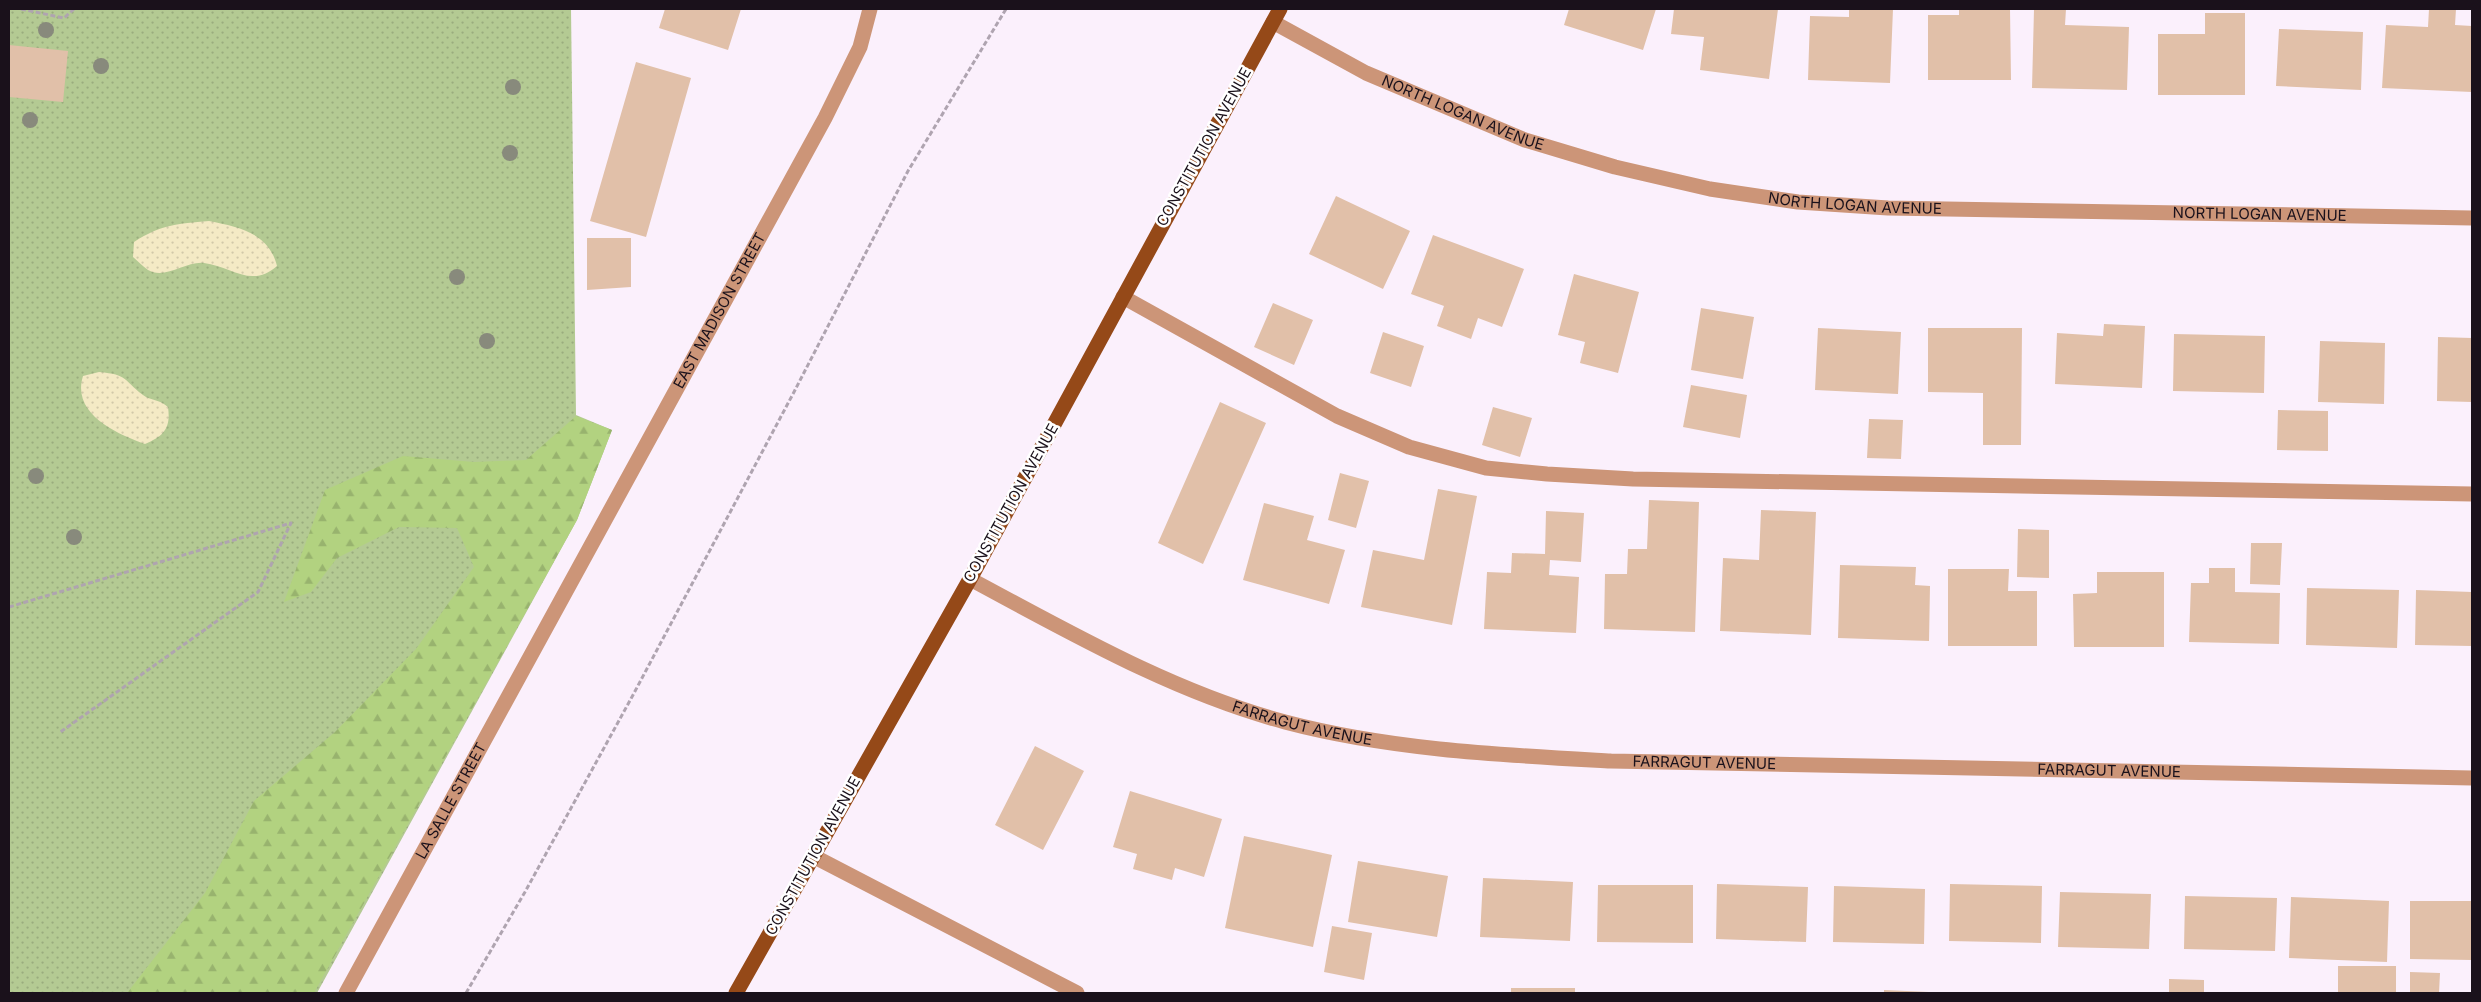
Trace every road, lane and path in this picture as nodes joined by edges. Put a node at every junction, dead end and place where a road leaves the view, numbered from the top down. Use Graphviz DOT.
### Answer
graph roads {
  1 [pos="21,9"];
  2 [pos="74,9"];
  3 [pos="870,9"];
  4 [pos="1006,9"];
  5 [pos="1276,15"];
  6 [pos="2472,218"];
  7 [pos="1123,297"];
  8 [pos="2472,494"];
  9 [pos="970,579"];
  10 [pos="9,606"];
  11 [pos="555,608"];
  12 [pos="58,732"];
  13 [pos="2472,778"];
  14 [pos="813,856"];
  15 [pos="346,993"];
  16 [pos="466,993"];
  17 [pos="736,993"];
  18 [pos="1077,993"];
  1 -- 2 [label="path"];
  3 -- 11 [label="street, EAST MADISON STREET"];
  4 -- 16 [label="path"];
  5 -- 6 [label="street, NORTH LOGAN AVENUE"];
  5 -- 7 [label="main road, CONSTITUTION AVENUE"];
  7 -- 8 [label="street"];
  7 -- 9 [label="main road, CONSTITUTION AVENUE"];
  9 -- 13 [label="street, FARRAGUT AVENUE"];
  9 -- 14 [label="main road, CONSTITUTION AVENUE"];
  10 -- 12 [label="path"];
  11 -- 15 [label="street, LA SALLE STREET"];
  14 -- 17 [label="main road, CONSTITUTION AVENUE"];
  14 -- 18 [label="street"];
}
